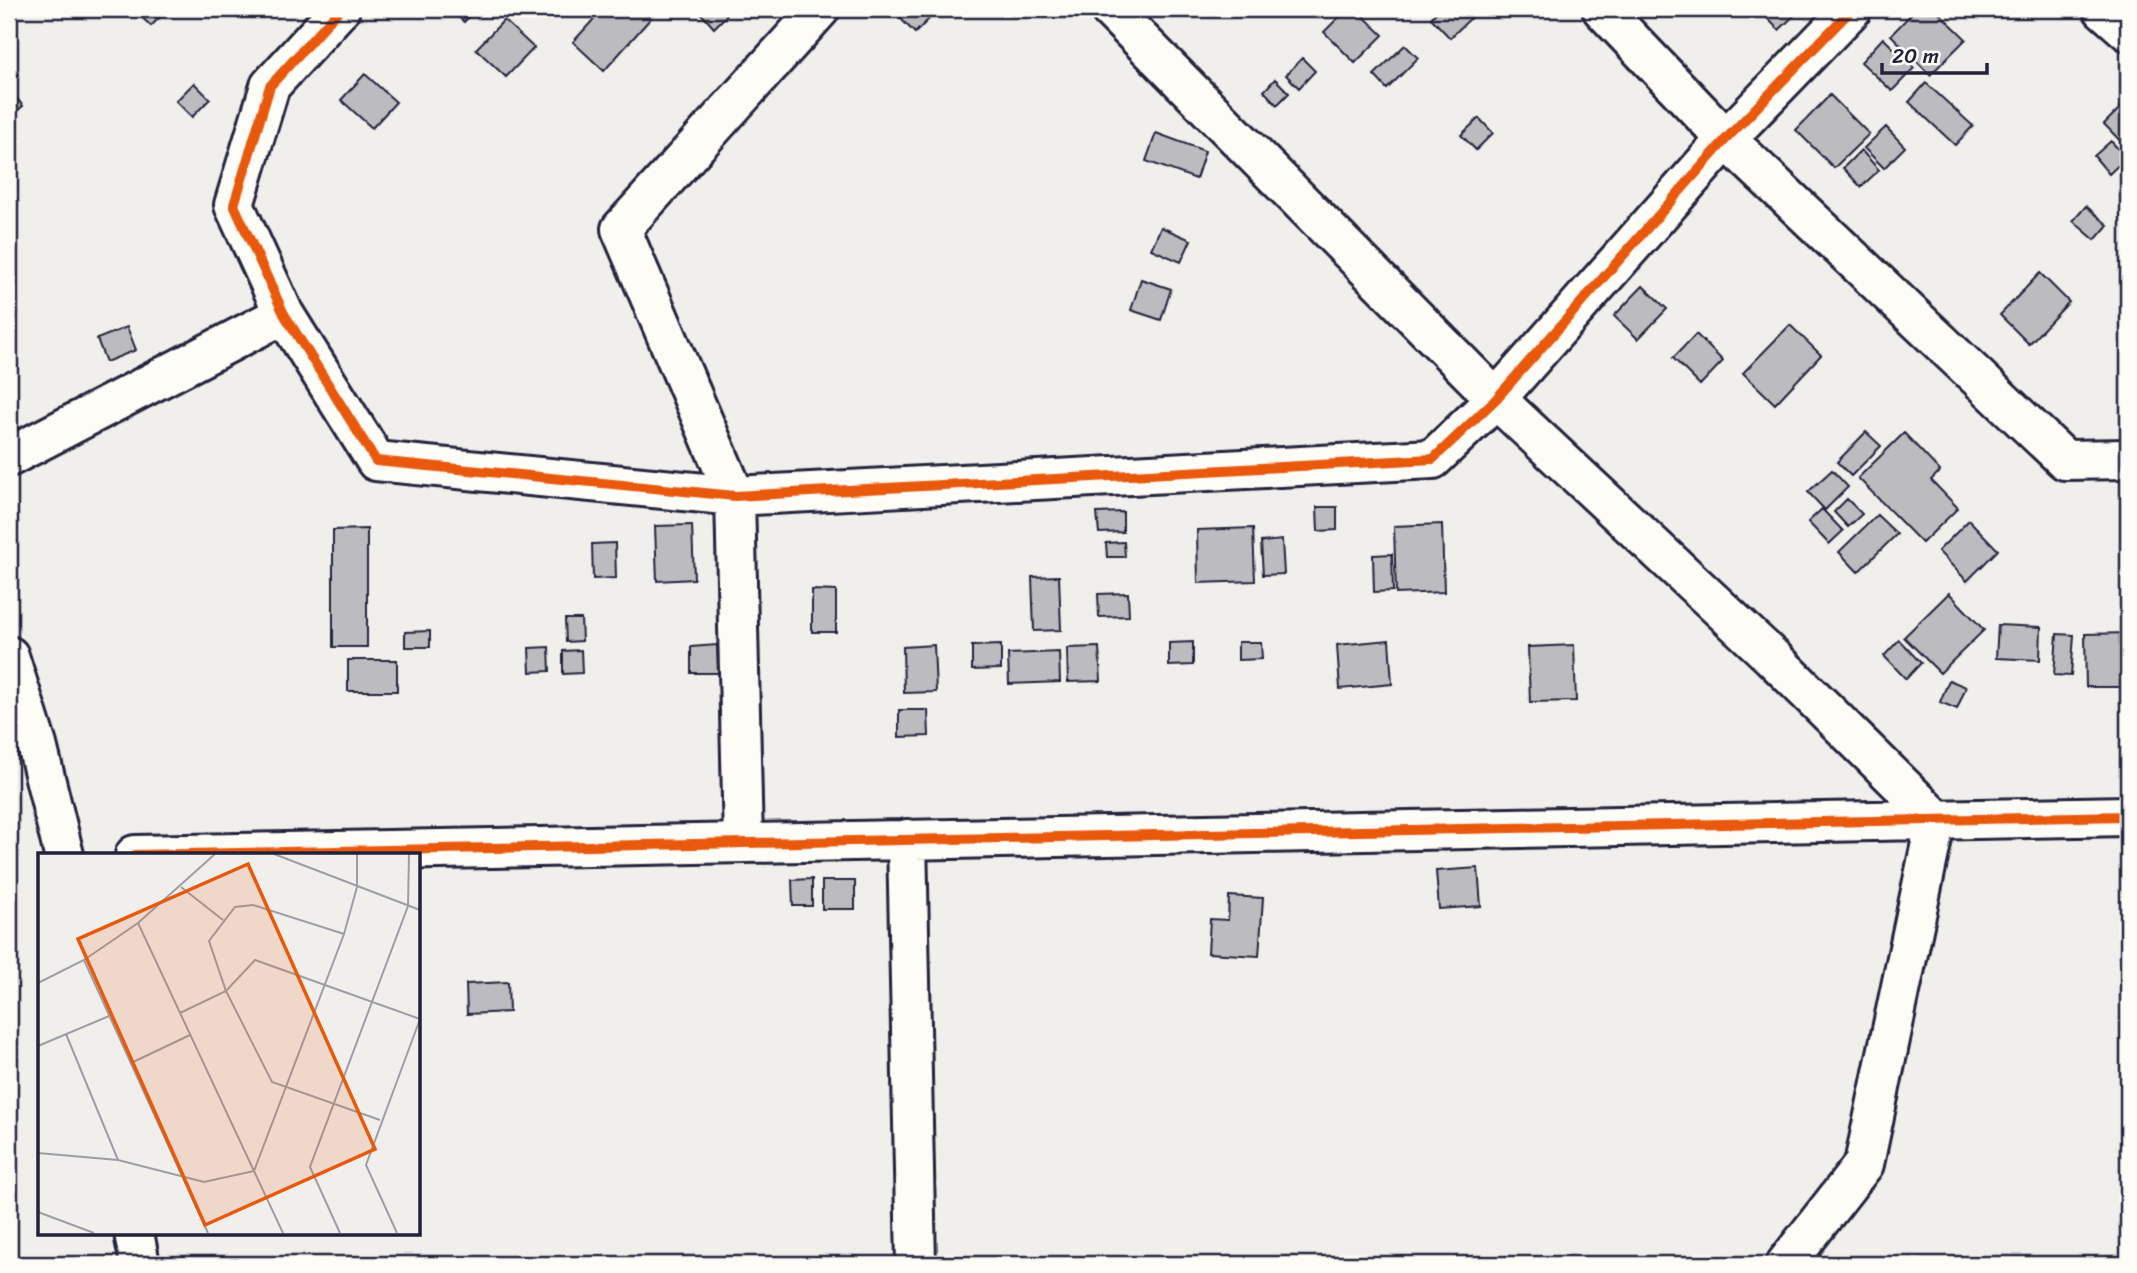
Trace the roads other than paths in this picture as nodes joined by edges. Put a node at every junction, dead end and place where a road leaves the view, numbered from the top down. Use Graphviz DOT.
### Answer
graph roads {
  1 [pos="340,9"];
  2 [pos="820,9"];
  3 [pos="1111,9"];
  4 [pos="1602,9"];
  5 [pos="1852,9"];
  6 [pos="2103,9"];
  7 [pos="2128,31"];
  8 [pos="1726,139"];
  9 [pos="284,314"];
  10 [pos="1496,399"];
  11 [pos="9,457"];
  12 [pos="2128,459"];
  13 [pos="735,496"];
  14 [pos="9,656"];
  15 [pos="2128,816"];
  16 [pos="1936,819"];
  17 [pos="907,839"];
  18 [pos="743,843"];
  19 [pos="64,853"];
  20 [pos="236,853"];
  21 [pos="134,1234"];
  22 [pos="140,1264"];
  23 [pos="916,1264"];
  24 [pos="1786,1264"];
  1 -- 9 [label="street"];
  2 -- 13 [label="street"];
  3 -- 10 [label="street"];
  4 -- 8 [label="street"];
  5 -- 8 [label="street"];
  6 -- 7 [label="street"];
  8 -- 10 [label="street"];
  8 -- 12 [label="street"];
  9 -- 11 [label="street"];
  9 -- 13 [label="street"];
  10 -- 13 [label="street"];
  10 -- 16 [label="street"];
  13 -- 18 [label="street"];
  14 -- 19 [label="street"];
  15 -- 16 [label="street"];
  16 -- 17 [label="street"];
  16 -- 24 [label="street"];
  17 -- 18 [label="street"];
  17 -- 23 [label="street"];
  18 -- 20 [label="street"];
  21 -- 22 [label="street"];
}
